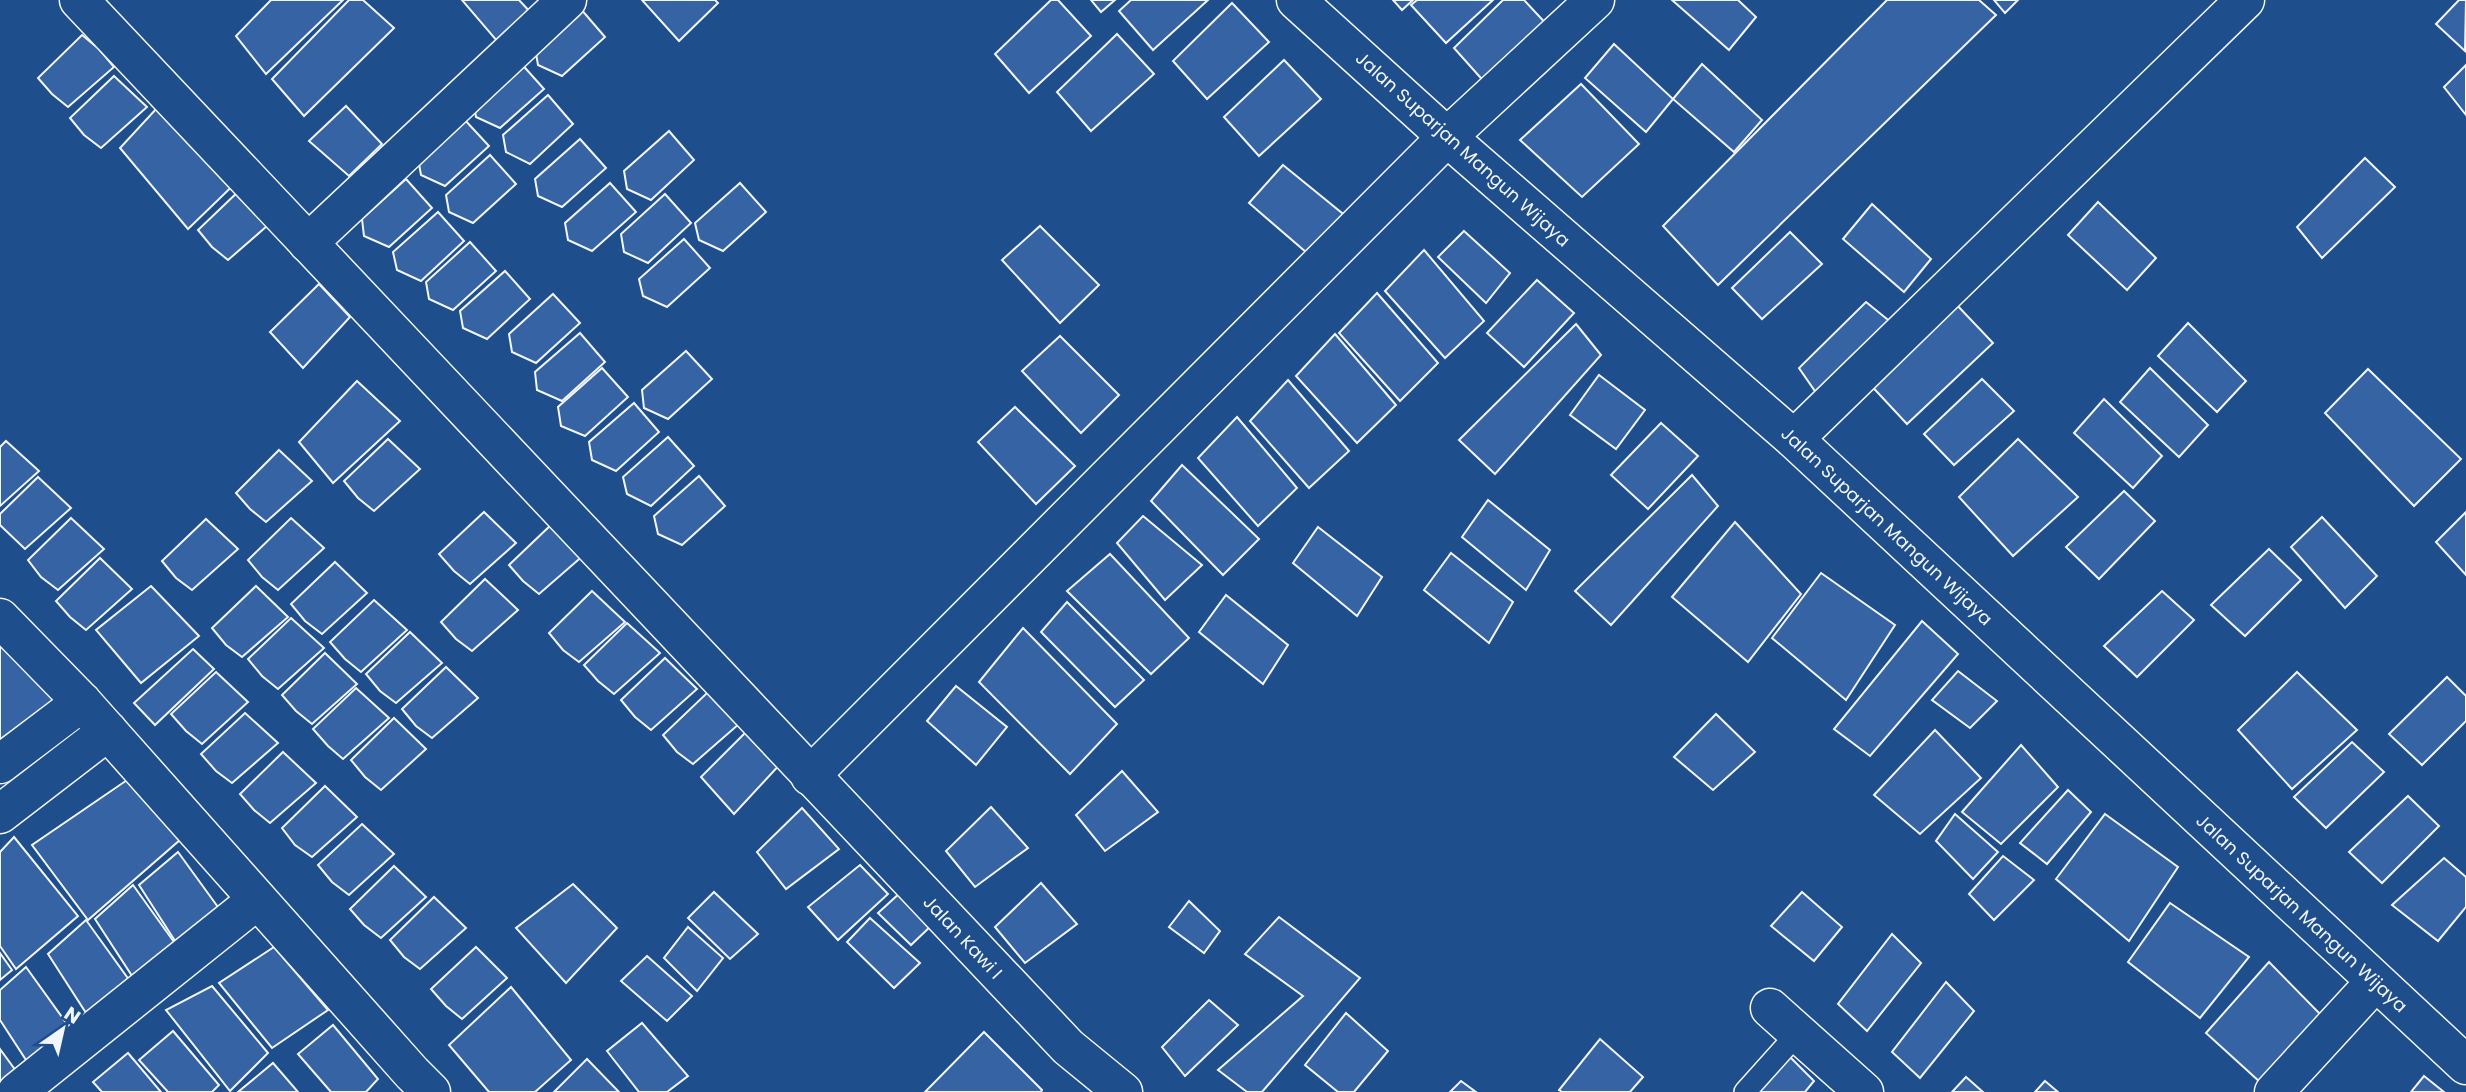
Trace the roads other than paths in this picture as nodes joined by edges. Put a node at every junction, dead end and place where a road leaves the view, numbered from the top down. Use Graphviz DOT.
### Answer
graph roads {
  1 [pos="79,0"];
  2 [pos="567,0"];
  3 [pos="1296,0"];
  4 [pos="1595,0"];
  5 [pos="2245,0"];
  6 [pos="1447,137"];
  7 [pos="308,243"];
  8 [pos="1794,439"];
  9 [pos="0,618"];
  10 [pos="82,702"];
  11 [pos="108,732"];
  12 [pos="0,764"];
  13 [pos="810,776"];
  14 [pos="0,814"];
  15 [pos="257,900"];
  16 [pos="2375,982"];
  17 [pos="1784,1021"];
  18 [pos="2466,1065"];
  19 [pos="410,1086"];
  20 [pos="17,1092"];
  21 [pos="1124,1092"];
  22 [pos="1745,1092"];
  23 [pos="1864,1092"];
  24 [pos="2274,1092"];
  1 -- 7 [label="main road, Jalan Kawi I"];
  2 -- 7 [label="main road"];
  3 -- 6 [label="main road, Jalan Suparjan Mangun Wijaya"];
  4 -- 6 [label="main road"];
  5 -- 8 [label="main road"];
  6 -- 8 [label="main road, Jalan Suparjan Mangun Wijaya"];
  6 -- 13 [label="main road"];
  7 -- 13 [label="main road, Jalan Kawi I"];
  8 -- 16 [label="main road, Jalan Suparjan Mangun Wijaya"];
  9 -- 10 [label="main road"];
  10 -- 11 [label="main road"];
  10 -- 12 [label="main road"];
  11 -- 14 [label="main road"];
  11 -- 15 [label="main road"];
  13 -- 21 [label="main road, Jalan Kawi I"];
  15 -- 19 [label="main road"];
  15 -- 20 [label="main road"];
  16 -- 18 [label="main road, Jalan Suparjan Mangun Wijaya"];
  16 -- 24 [label="main road"];
  17 -- 22 [label="lane"];
  17 -- 23 [label="main road"];
}
